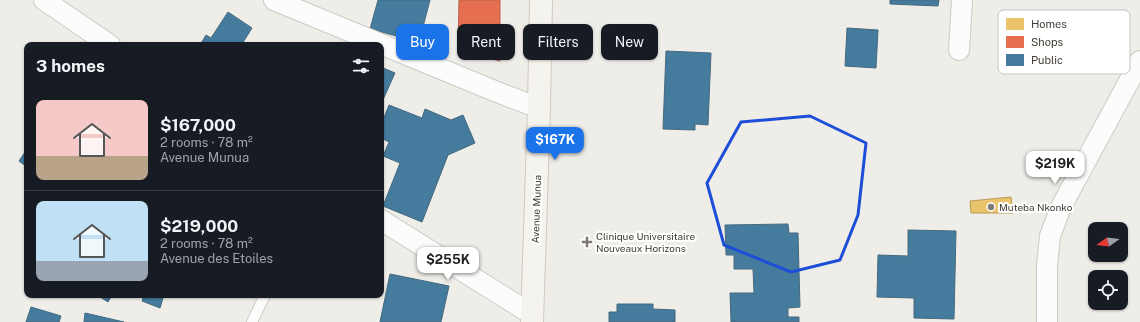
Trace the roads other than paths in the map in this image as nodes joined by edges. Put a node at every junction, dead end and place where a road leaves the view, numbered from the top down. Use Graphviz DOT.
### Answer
graph roads {
  1 [pos="44,0"];
  2 [pos="274,0"];
  3 [pos="541,0"];
  4 [pos="962,0"];
  5 [pos="106,42"];
  6 [pos="376,42"];
  7 [pos="384,45"];
  8 [pos="959,50"];
  9 [pos="1139,66"];
  10 [pos="540,108"];
  11 [pos="384,222"];
  12 [pos="264,298"];
  13 [pos="532,318"];
  14 [pos="252,322"];
  15 [pos="1046,322"];
  1 -- 5 [label="street"];
  2 -- 6 [label="street"];
  3 -- 10 [label="main road, Avenue Munua"];
  4 -- 8 [label="street"];
  7 -- 10 [label="street"];
  9 -- 15 [label="street"];
  10 -- 13 [label="main road, Avenue Munua"];
  11 -- 13 [label="street"];
  12 -- 14 [label="lane"];
}
